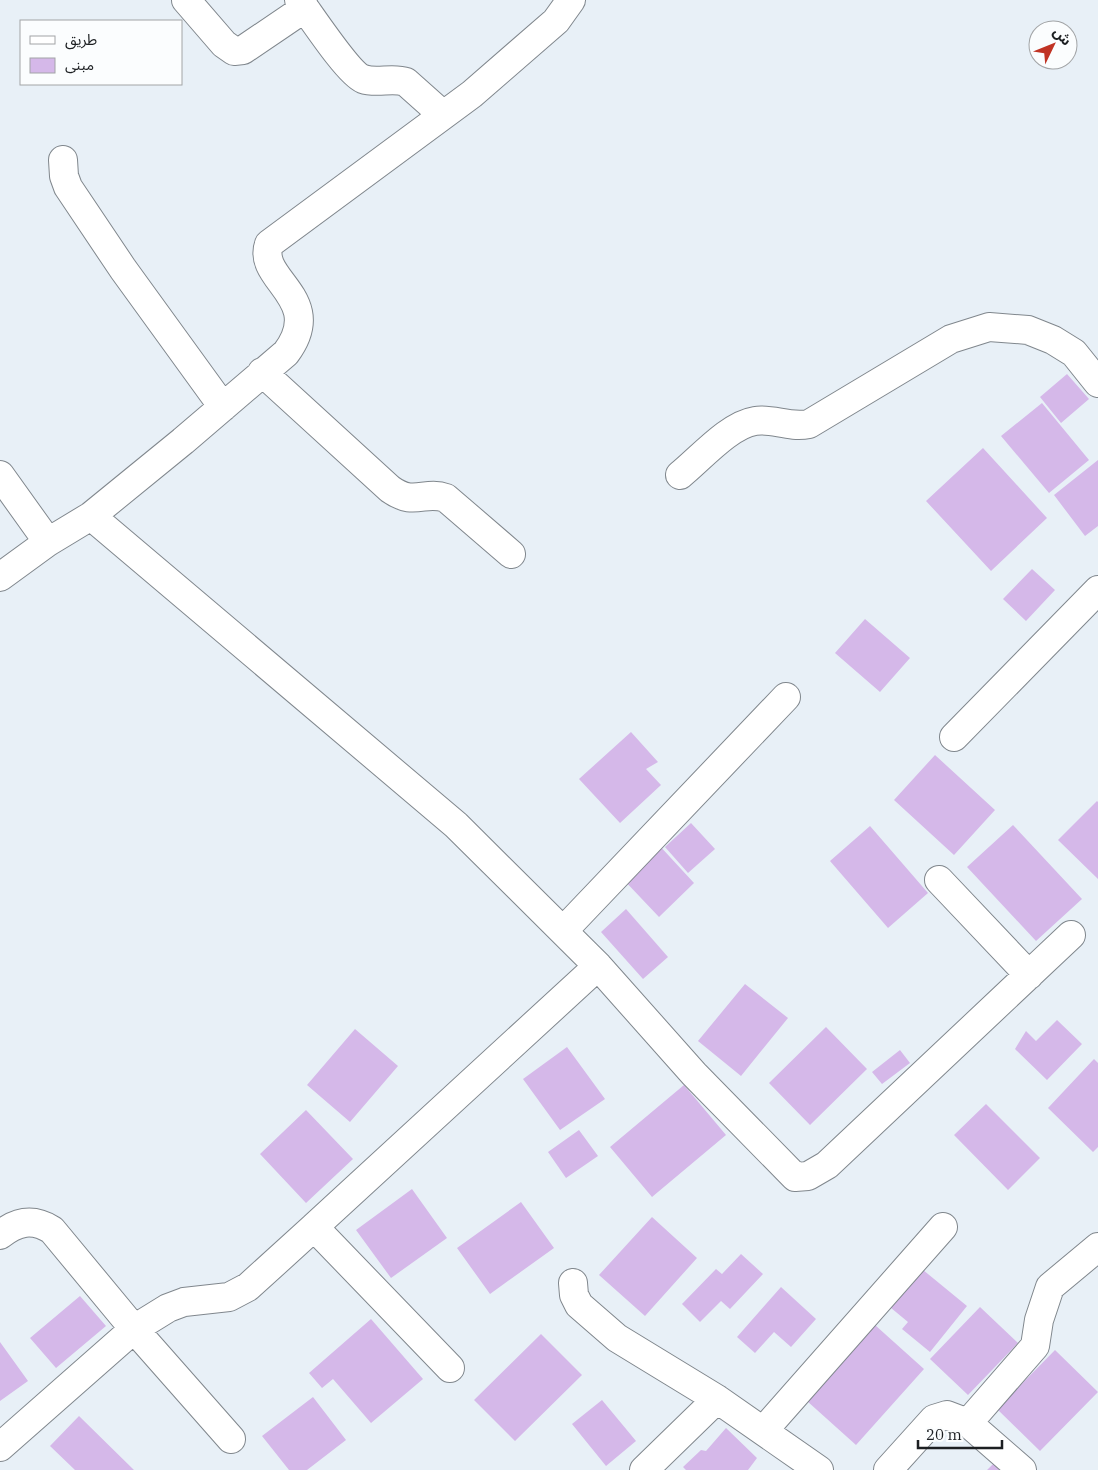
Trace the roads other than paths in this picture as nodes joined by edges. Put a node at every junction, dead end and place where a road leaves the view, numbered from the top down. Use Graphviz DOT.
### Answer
graph roads {
  1 [pos="186,0"];
  2 [pos="571,0"];
  3 [pos="302,4"];
  4 [pos="443,115"];
  5 [pos="63,160"];
  6 [pos="262,372"];
  7 [pos="1098,383"];
  8 [pos="223,407"];
  9 [pos="0,475"];
  10 [pos="680,475"];
  11 [pos="91,516"];
  12 [pos="48,542"];
  13 [pos="511,554"];
  14 [pos="0,577"];
  15 [pos="1098,590"];
  16 [pos="786,697"];
  17 [pos="954,737"];
  18 [pos="939,880"];
  19 [pos="563,931"];
  20 [pos="1070,936"];
  21 [pos="598,966"];
  22 [pos="1029,974"];
  23 [pos="942,1226"];
  24 [pos="314,1227"];
  25 [pos="0,1234"];
  26 [pos="1098,1247"];
  27 [pos="573,1283"];
  28 [pos="134,1329"];
  29 [pos="450,1368"];
  30 [pos="717,1399"];
  31 [pos="968,1423"];
  32 [pos="764,1430"];
  33 [pos="231,1439"];
  34 [pos="0,1446"];
  35 [pos="644,1470"];
  36 [pos="819,1470"];
  37 [pos="888,1470"];
  38 [pos="1022,1470"];
  1 -- 3 [label="street"];
  2 -- 4 [label="street"];
  3 -- 4 [label="street"];
  4 -- 6 [label="street"];
  5 -- 8 [label="street"];
  6 -- 8 [label="street"];
  6 -- 13 [label="street"];
  7 -- 10 [label="street"];
  8 -- 11 [label="street"];
  9 -- 12 [label="street"];
  11 -- 12 [label="street"];
  11 -- 19 [label="street"];
  12 -- 14 [label="street"];
  15 -- 17 [label="street"];
  16 -- 19 [label="street"];
  18 -- 22 [label="street"];
  19 -- 21 [label="street"];
  20 -- 22 [label="street"];
  21 -- 22 [label="street"];
  21 -- 24 [label="street"];
  23 -- 32 [label="street"];
  24 -- 28 [label="street"];
  24 -- 29 [label="street"];
  25 -- 28 [label="street"];
  26 -- 31 [label="street"];
  27 -- 30 [label="street"];
  28 -- 33 [label="street"];
  28 -- 34 [label="street"];
  30 -- 32 [label="street"];
  30 -- 35 [label="street"];
  31 -- 37 [label="street"];
  31 -- 38 [label="street"];
  32 -- 36 [label="street"];
}
